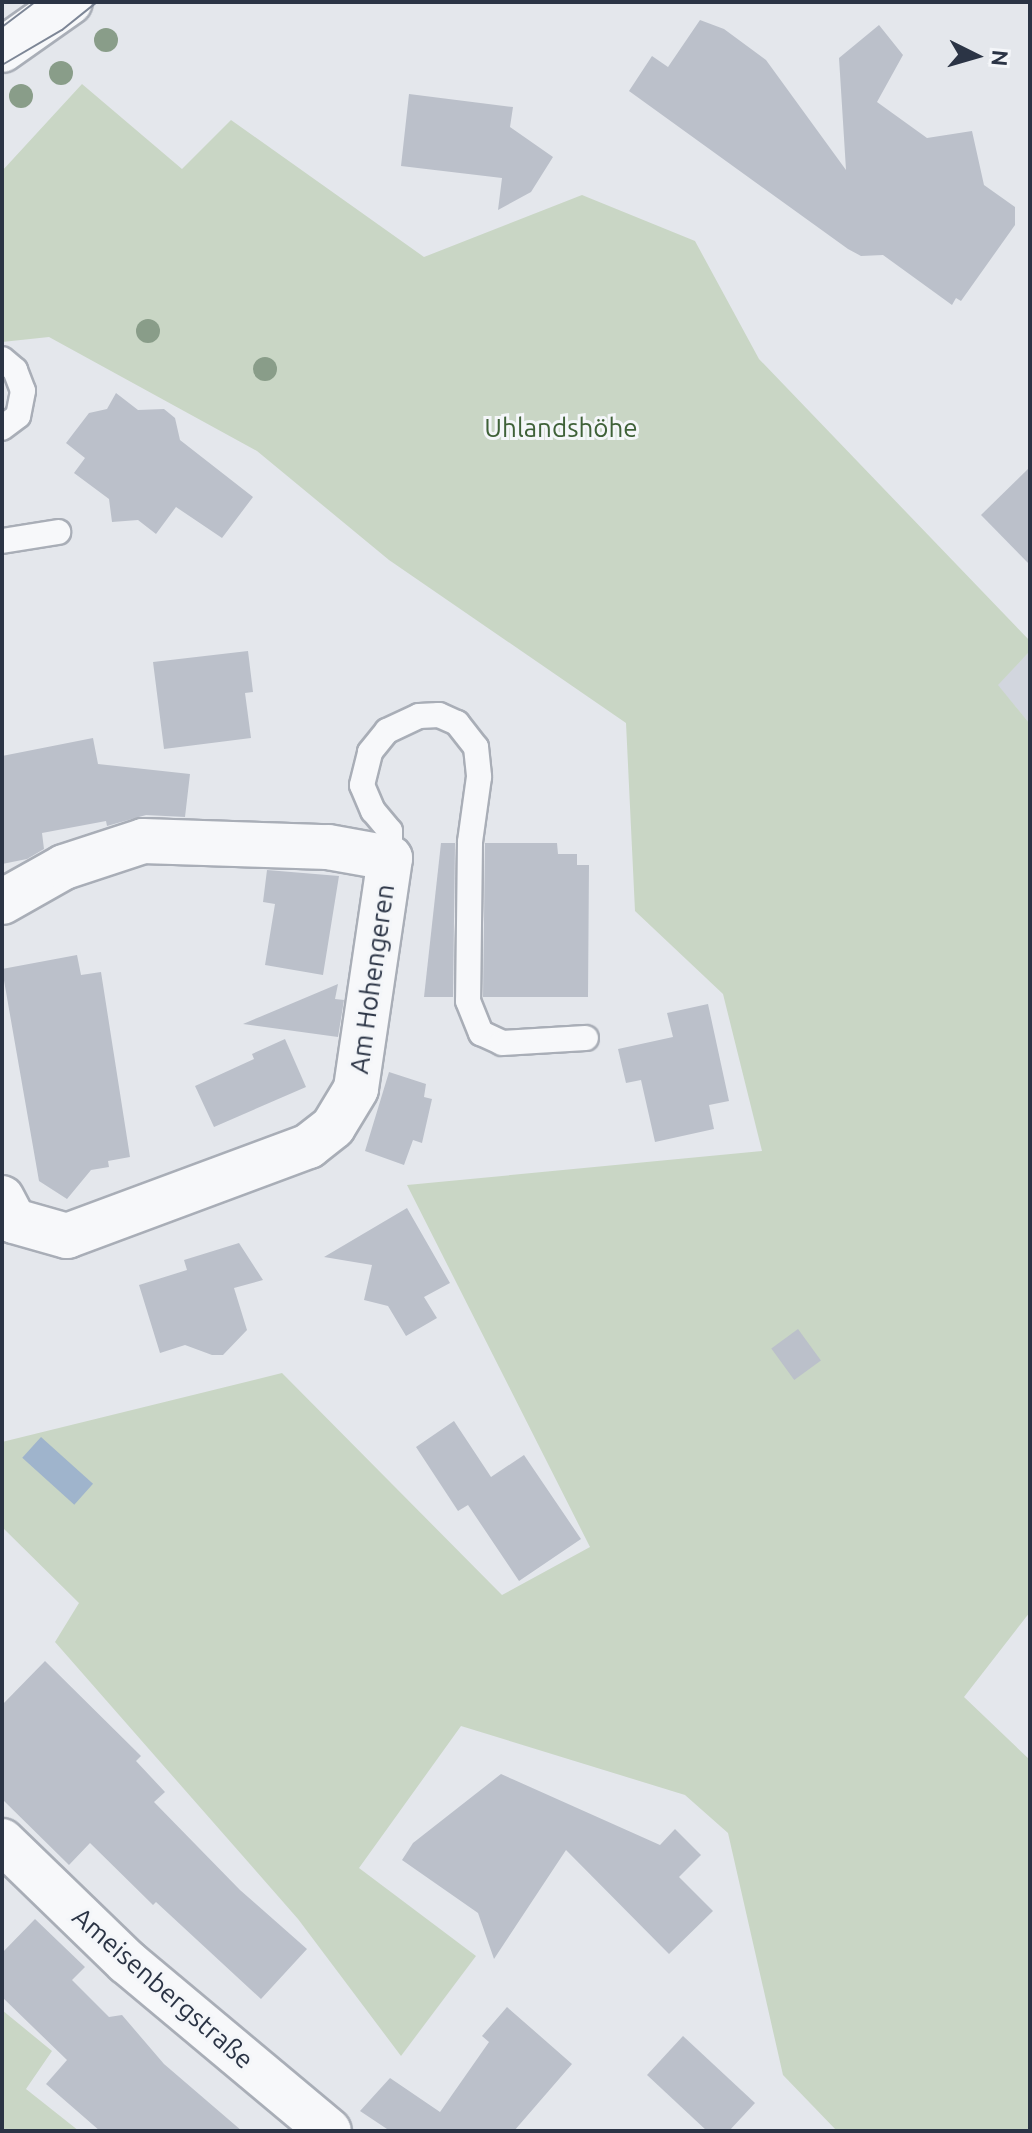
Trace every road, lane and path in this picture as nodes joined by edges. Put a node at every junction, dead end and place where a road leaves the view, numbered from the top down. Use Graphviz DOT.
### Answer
graph roads {
  1 [pos="70,2"];
  2 [pos="2,50"];
  3 [pos="2,359"];
  4 [pos="2,428"];
  5 [pos="58,532"];
  6 [pos="2,541"];
  7 [pos="390,858"];
  8 [pos="2,902"];
  9 [pos="586,1038"];
  10 [pos="2,1198"];
  11 [pos="2,1841"];
  12 [pos="329,2131"];
  1 -- 2 [label="street"];
  3 -- 4 [label="lane"];
  5 -- 6 [label="lane"];
  7 -- 8 [label="street, Am Hohengeren"];
  7 -- 9 [label="lane"];
  7 -- 10 [label="street, Am Hohengeren"];
  11 -- 12 [label="street, Ameisenbergstraße"];
}
